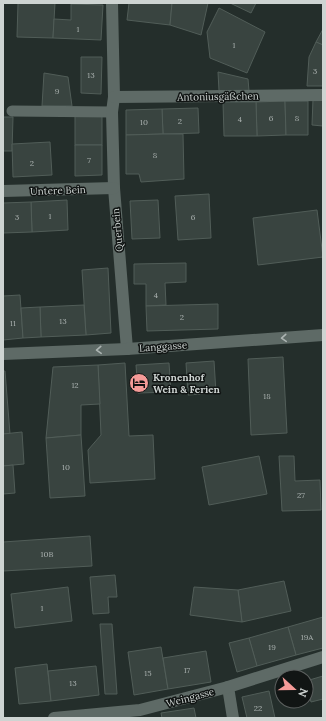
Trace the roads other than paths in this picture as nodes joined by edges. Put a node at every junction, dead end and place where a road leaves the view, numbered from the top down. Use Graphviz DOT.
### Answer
graph roads {
  1 [pos="112,3"];
  2 [pos="323,95"];
  3 [pos="114,97"];
  4 [pos="12,111"];
  5 [pos="112,112"];
  6 [pos="114,188"];
  7 [pos="3,192"];
  8 [pos="323,335"];
  9 [pos="127,349"];
  10 [pos="3,354"];
  11 [pos="323,657"];
  12 [pos="228,687"];
  13 [pos="54,718"];
  14 [pos="233,718"];
  1 -- 3 [label="street, Querbein"];
  2 -- 3 [label="street, Antoniusgäßchen"];
  3 -- 5 [label="street, Querbein"];
  4 -- 5 [label="lane"];
  5 -- 6 [label="street, Querbein"];
  6 -- 7 [label="street, Untere Bein"];
  6 -- 9 [label="street, Querbein"];
  8 -- 9 [label="street, Langgasse, one-way"];
  9 -- 10 [label="street, Langgasse, one-way"];
  11 -- 12 [label="street, Weingasse"];
  12 -- 13 [label="street, Weingasse"];
  12 -- 14 [label="street"];
}
